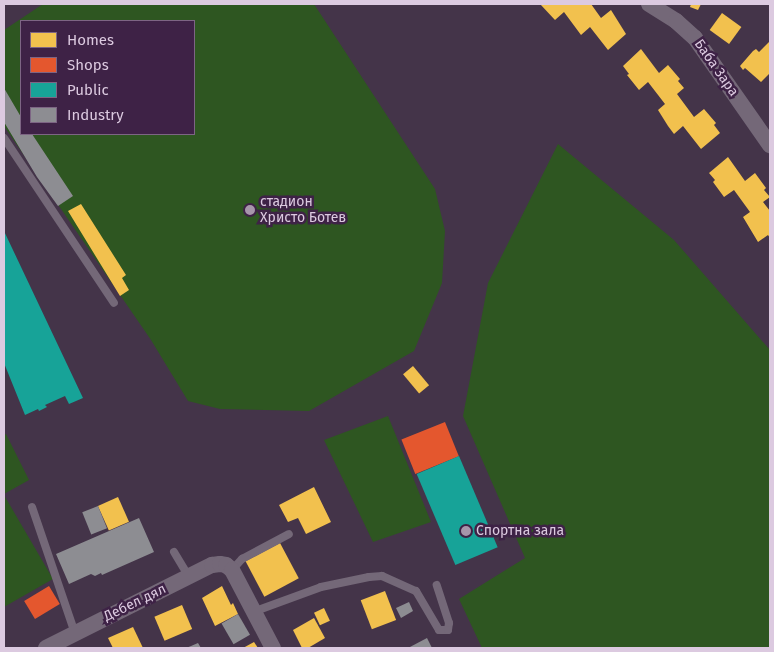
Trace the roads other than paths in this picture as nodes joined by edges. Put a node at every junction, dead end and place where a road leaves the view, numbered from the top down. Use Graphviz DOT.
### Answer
graph roads {
  1 [pos="649,4"];
  2 [pos="4,138"];
  3 [pos="770,145"];
  4 [pos="114,302"];
  5 [pos="32,507"];
  6 [pos="289,534"];
  7 [pos="174,552"];
  8 [pos="229,568"];
  9 [pos="189,576"];
  10 [pos="437,584"];
  11 [pos="253,612"];
  12 [pos="75,633"];
  13 [pos="46,648"];
  14 [pos="272,648"];
  1 -- 3 [label="street, Баба Зара"];
  2 -- 4 [label="lane"];
  5 -- 12 [label="lane"];
  6 -- 8 [label="lane"];
  7 -- 9 [label="lane"];
  8 -- 9 [label="street, Дебел дял"];
  8 -- 11 [label="street"];
  9 -- 12 [label="street, Дебел дял"];
  10 -- 11 [label="lane"];
  11 -- 14 [label="street"];
  12 -- 13 [label="street, Дебел дял"];
}
